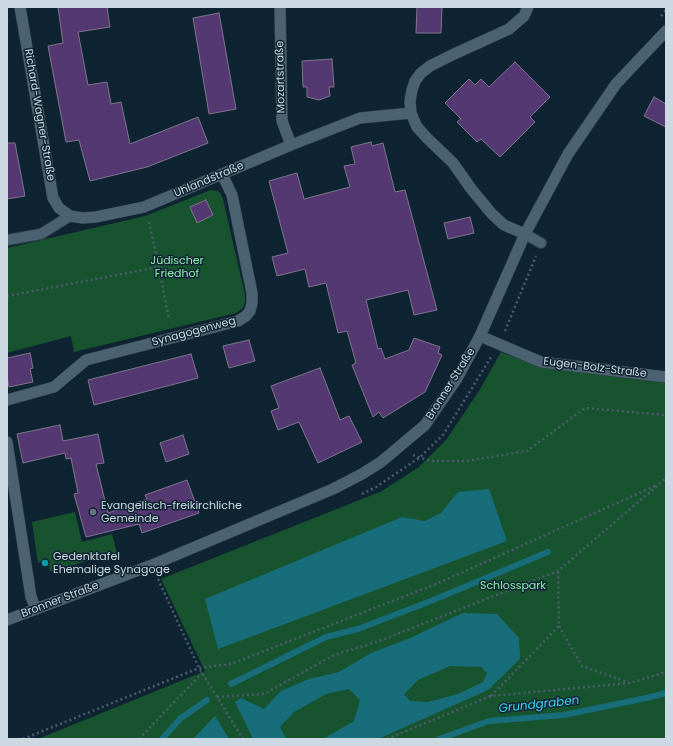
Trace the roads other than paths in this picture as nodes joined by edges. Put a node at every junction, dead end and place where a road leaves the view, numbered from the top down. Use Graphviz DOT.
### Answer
graph roads {
  1 [pos="20,7"];
  2 [pos="280,7"];
  3 [pos="526,12"];
  4 [pos="666,31"];
  5 [pos="411,113"];
  6 [pos="291,145"];
  7 [pos="222,174"];
  8 [pos="70,216"];
  9 [pos="525,234"];
  10 [pos="7,240"];
  11 [pos="541,243"];
  12 [pos="480,336"];
  13 [pos="666,377"];
  14 [pos="7,400"];
  15 [pos="7,442"];
  16 [pos="36,608"];
  17 [pos="7,620"];
  1 -- 8 [label="street, Richard-Wagner-Straße"];
  2 -- 6 [label="street, Mozartstraße"];
  3 -- 5 [label="street"];
  4 -- 9 [label="street, Bronner Straße"];
  5 -- 6 [label="street, Uhlandstraße"];
  5 -- 9 [label="street"];
  6 -- 7 [label="street, Uhlandstraße"];
  7 -- 8 [label="street, Uhlandstraße"];
  7 -- 14 [label="street, Synagogenweg"];
  8 -- 10 [label="lane"];
  9 -- 11 [label="lane"];
  9 -- 12 [label="street, Bronner Straße"];
  12 -- 13 [label="street, Eugen-Bolz-Straße"];
  12 -- 16 [label="street, Bronner Straße"];
  15 -- 16 [label="street"];
  16 -- 17 [label="street, Bronner Straße"];
}
